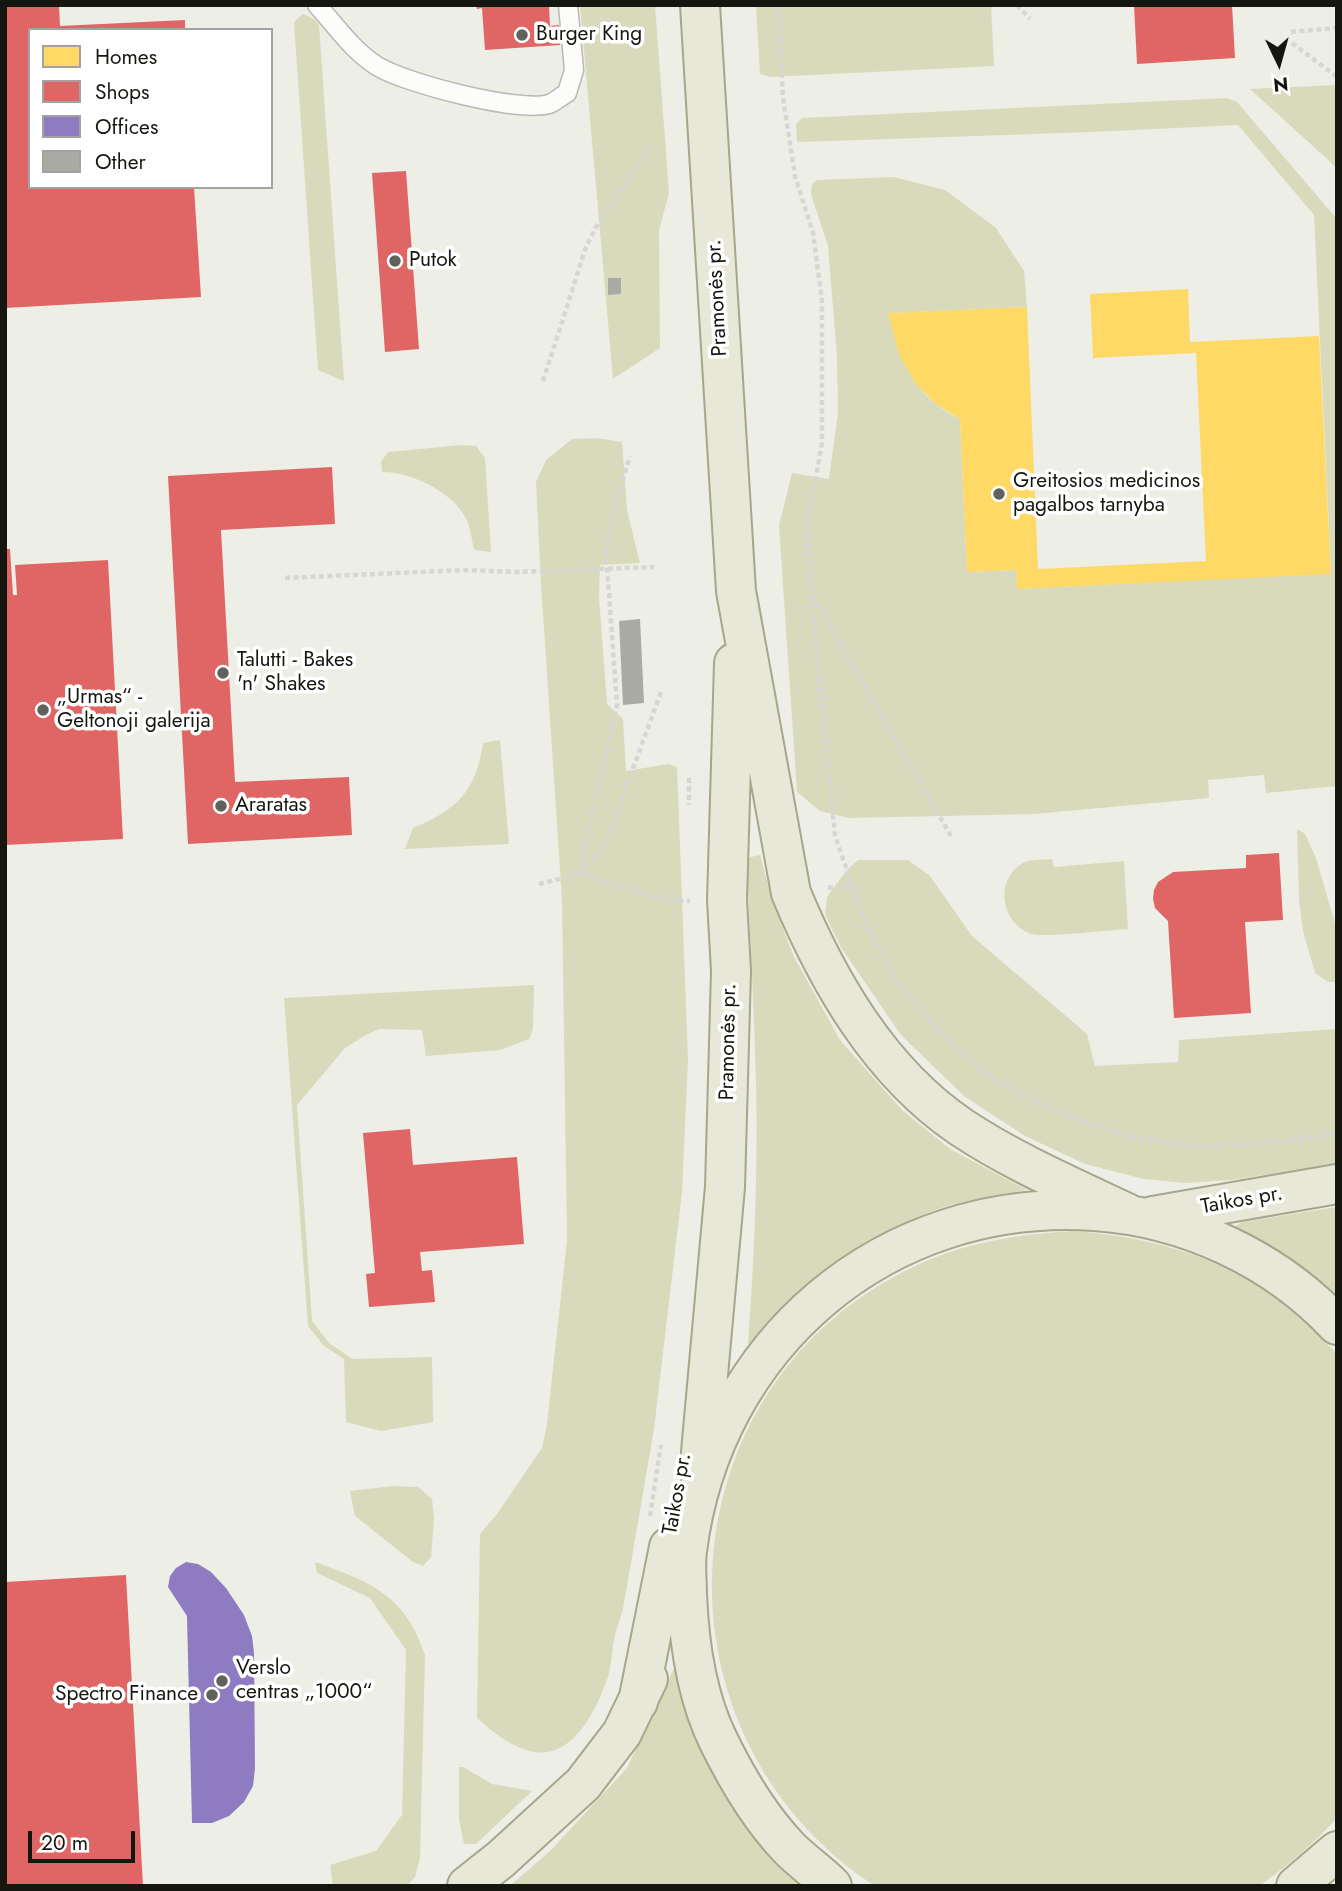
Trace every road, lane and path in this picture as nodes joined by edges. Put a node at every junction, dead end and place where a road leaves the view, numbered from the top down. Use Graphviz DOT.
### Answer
graph roads {
  1 [pos="317,5"];
  2 [pos="568,5"];
  3 [pos="700,5"];
  4 [pos="1017,5"];
  5 [pos="779,6"];
  6 [pos="1030,19"];
  7 [pos="1337,28"];
  8 [pos="1291,32"];
  9 [pos="1292,43"];
  10 [pos="1337,77"];
  11 [pos="651,145"];
  12 [pos="543,382"];
  13 [pos="630,456"];
  14 [pos="654,567"];
  15 [pos="607,570"];
  16 [pos="285,578"];
  17 [pos="736,591"];
  18 [pos="811,593"];
  19 [pos="661,692"];
  20 [pos="689,778"];
  21 [pos="690,805"];
  22 [pos="951,836"];
  23 [pos="579,874"];
  24 [pos="539,884"];
  25 [pos="683,900"];
  26 [pos="1336,1133"];
  27 [pos="1337,1139"];
  28 [pos="1337,1184"];
  29 [pos="1138,1215"];
  30 [pos="716,1284"];
  31 [pos="1337,1325"];
  32 [pos="662,1436"];
  33 [pos="698,1492"];
  34 [pos="650,1518"];
  35 [pos="687,1553"];
  36 [pos="638,1702"];
  37 [pos="1337,1851"];
  38 [pos="467,1886"];
  39 [pos="832,1886"];
  40 [pos="1296,1886"];
  1 -- 2 [label="lane"];
  3 -- 17 [label="main road, Pramonės pr."];
  4 -- 6 [label="path"];
  5 -- 18 [label="path"];
  7 -- 8 [label="path"];
  9 -- 10 [label="path"];
  11 -- 12 [label="path"];
  13 -- 15 [label="path"];
  14 -- 15 [label="path"];
  15 -- 16 [label="path"];
  15 -- 23 [label="path"];
  17 -- 29 [label="main road, Pramonės pr."];
  17 -- 30 [label="main road, Pramonės pr."];
  18 -- 22 [label="path"];
  18 -- 26 [label="path"];
  19 -- 23 [label="path"];
  20 -- 21 [label="path"];
  23 -- 24 [label="path"];
  23 -- 25 [label="path"];
  26 -- 27 [label="path"];
  28 -- 29 [label="main road, Taikos pr."];
  29 -- 31 [label="main road"];
  29 -- 33 [label="main road"];
  30 -- 33 [label="main road, Pramonės pr."];
  30 -- 36 [label="main road, Taikos pr."];
  32 -- 34 [label="path"];
  33 -- 35 [label="main road"];
  35 -- 36 [label="main road, Taikos pr."];
  35 -- 39 [label="main road"];
  36 -- 38 [label="main road, Taikos pr."];
  37 -- 40 [label="main road"];
}
